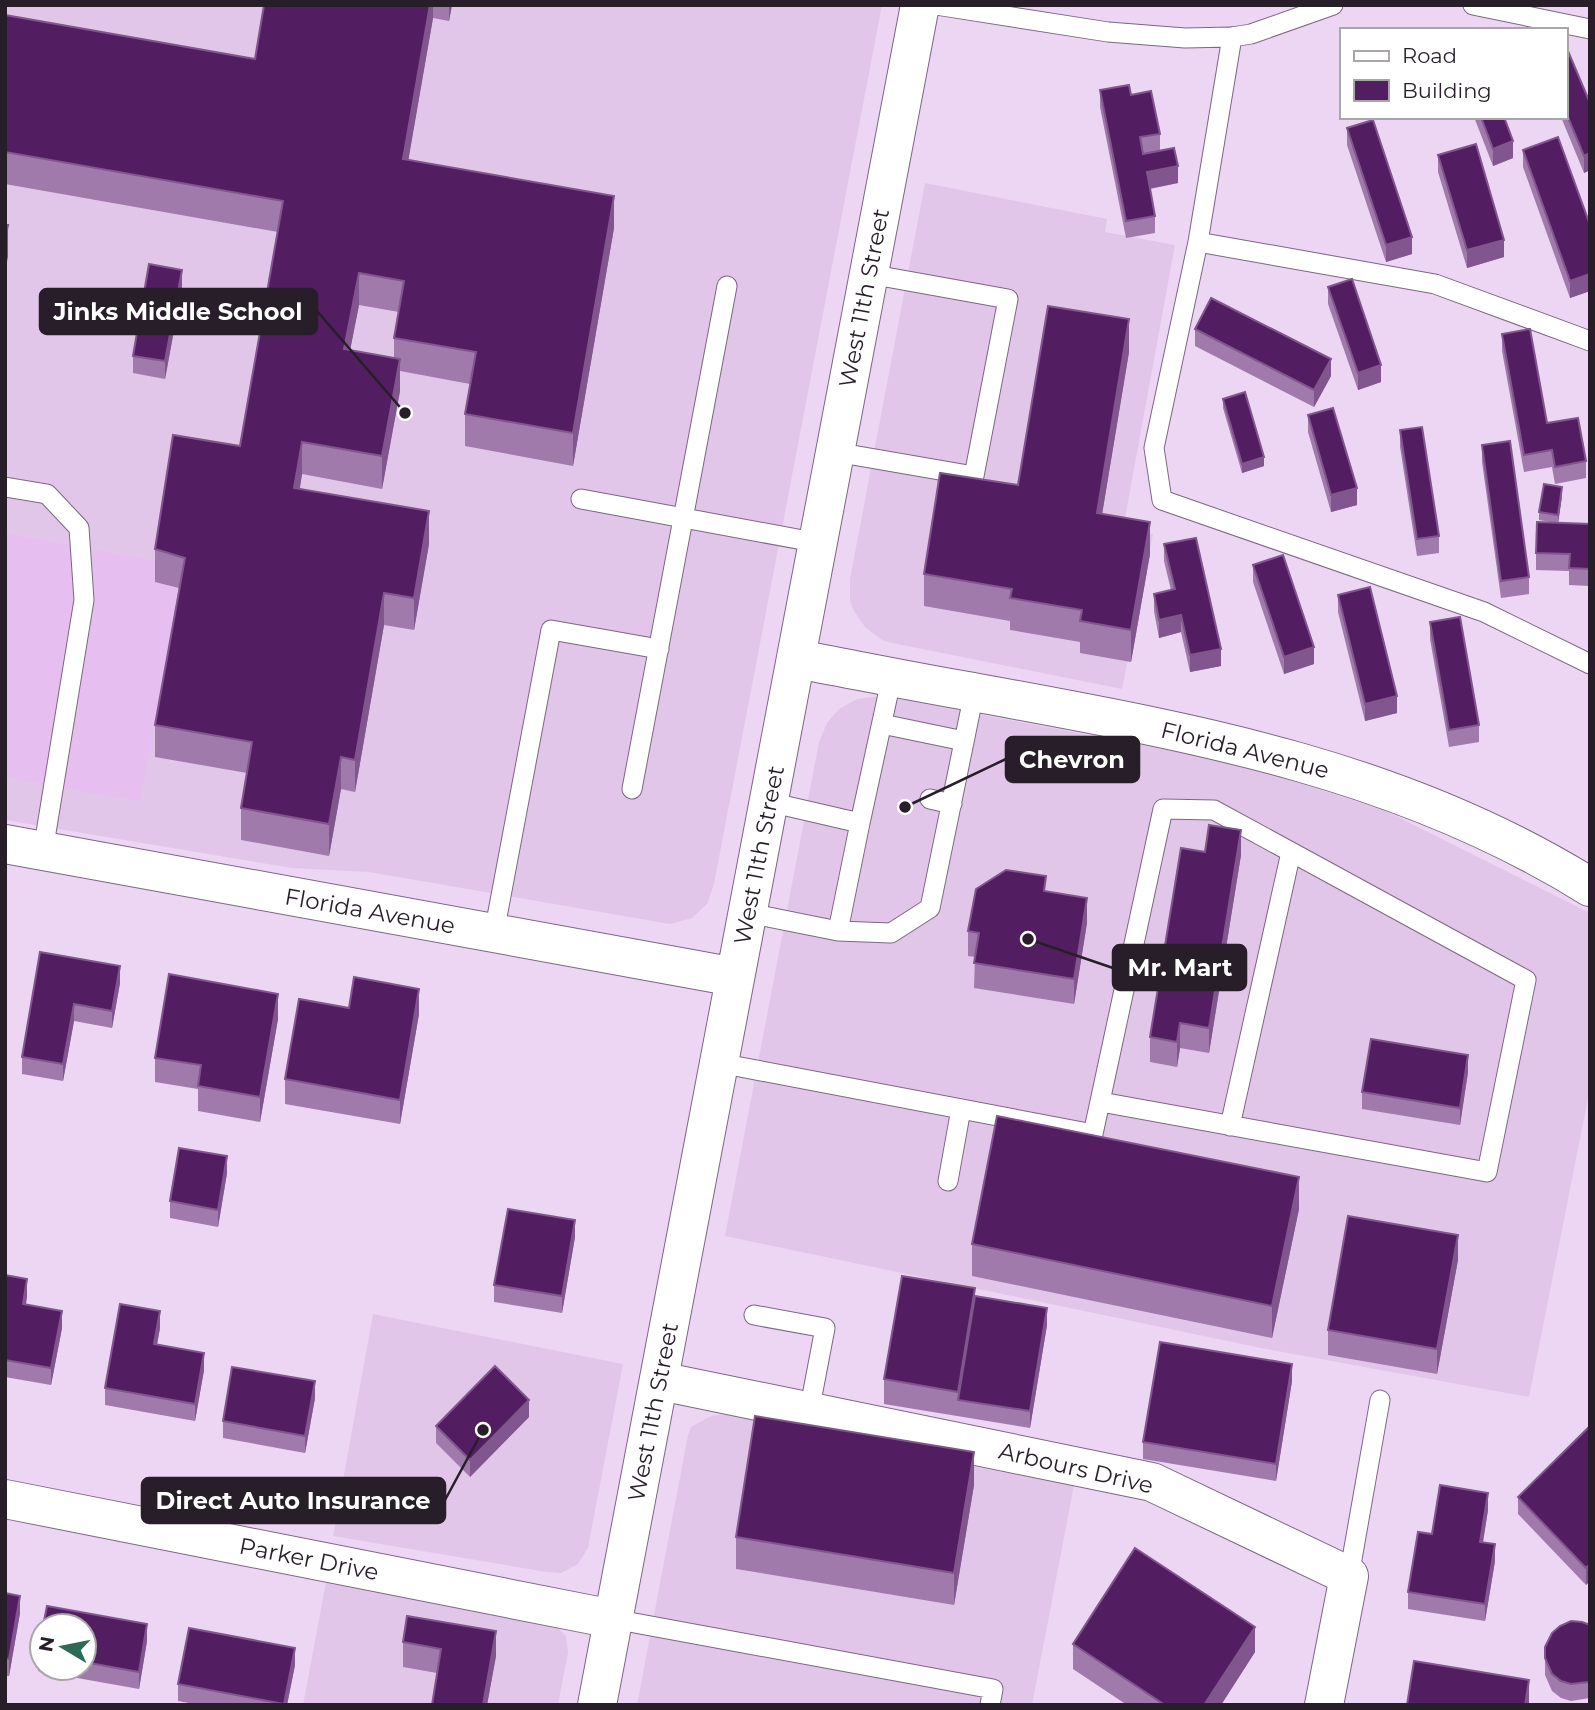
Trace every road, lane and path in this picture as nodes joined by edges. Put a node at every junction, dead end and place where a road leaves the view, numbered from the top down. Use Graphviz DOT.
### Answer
graph roads {
  1 [pos="920,5"];
  2 [pos="936,5"];
  3 [pos="1333,5"];
  4 [pos="1473,5"];
  5 [pos="1590,29"];
  6 [pos="1232,37"];
  7 [pos="1198,242"];
  8 [pos="869,274"];
  9 [pos="727,286"];
  10 [pos="1590,341"];
  11 [pos="835,452"];
  12 [pos="5,487"];
  13 [pos="581,499"];
  14 [pos="684,519"];
  15 [pos="818,543"];
  16 [pos="659,649"];
  17 [pos="797,659"];
  18 [pos="1590,664"];
  19 [pos="892,676"];
  20 [pos="974,692"];
  21 [pos="882,724"];
  22 [pos="964,741"];
  23 [pos="632,789"];
  24 [pos="930,799"];
  25 [pos="769,802"];
  26 [pos="952,803"];
  27 [pos="860,823"];
  28 [pos="5,844"];
  29 [pos="43,851"];
  30 [pos="1291,852"];
  31 [pos="1590,887"];
  32 [pos="748,913"];
  33 [pos="838,930"];
  34 [pos="494,933"];
  35 [pos="735,977"];
  36 [pos="719,1063"];
  37 [pos="1101,1102"];
  38 [pos="961,1109"];
  39 [pos="1230,1126"];
  40 [pos="948,1181"];
  41 [pos="754,1315"];
  42 [pos="660,1381"];
  43 [pos="1380,1400"];
  44 [pos="809,1412"];
  45 [pos="5,1499"];
  46 [pos="1349,1576"];
  47 [pos="613,1619"];
  48 [pos="597,1705"];
  49 [pos="990,1705"];
  50 [pos="1324,1705"];
  1 -- 8 [label="street, West 11th Street"];
  2 -- 6 [label="lane"];
  3 -- 6 [label="lane"];
  4 -- 5 [label="lane"];
  6 -- 7 [label="lane"];
  7 -- 10 [label="lane"];
  7 -- 18 [label="lane"];
  8 -- 11 [label="street, West 11th Street"];
  8 -- 11 [label="lane"];
  9 -- 14 [label="lane"];
  11 -- 15 [label="street, West 11th Street"];
  12 -- 29 [label="lane"];
  13 -- 14 [label="lane"];
  14 -- 15 [label="lane"];
  14 -- 16 [label="lane"];
  15 -- 17 [label="street, West 11th Street"];
  16 -- 23 [label="lane"];
  16 -- 34 [label="lane"];
  17 -- 19 [label="street, Florida Avenue"];
  17 -- 25 [label="street, West 11th Street"];
  19 -- 20 [label="street, Florida Avenue"];
  19 -- 21 [label="lane"];
  20 -- 22 [label="lane"];
  20 -- 31 [label="street, Florida Avenue"];
  21 -- 22 [label="lane"];
  21 -- 27 [label="lane"];
  22 -- 26 [label="lane"];
  24 -- 26 [label="lane"];
  25 -- 27 [label="lane"];
  25 -- 32 [label="street, West 11th Street"];
  26 -- 33 [label="lane"];
  27 -- 33 [label="lane"];
  28 -- 29 [label="street, Florida Avenue"];
  29 -- 34 [label="street, Florida Avenue"];
  30 -- 37 [label="lane"];
  30 -- 39 [label="lane"];
  30 -- 39 [label="lane"];
  32 -- 33 [label="lane"];
  32 -- 35 [label="street, West 11th Street"];
  34 -- 35 [label="street, Florida Avenue"];
  35 -- 36 [label="street, West 11th Street"];
  36 -- 38 [label="lane"];
  36 -- 42 [label="street, West 11th Street"];
  37 -- 38 [label="lane"];
  37 -- 39 [label="lane"];
  38 -- 40 [label="lane"];
  41 -- 44 [label="lane"];
  42 -- 44 [label="street, Arbours Drive"];
  42 -- 47 [label="street, West 11th Street"];
  43 -- 46 [label="lane"];
  44 -- 46 [label="street, Arbours Drive"];
  45 -- 47 [label="street, Parker Drive"];
  46 -- 50 [label="street"];
  47 -- 48 [label="street, West 11th Street"];
  47 -- 49 [label="lane"];
}
